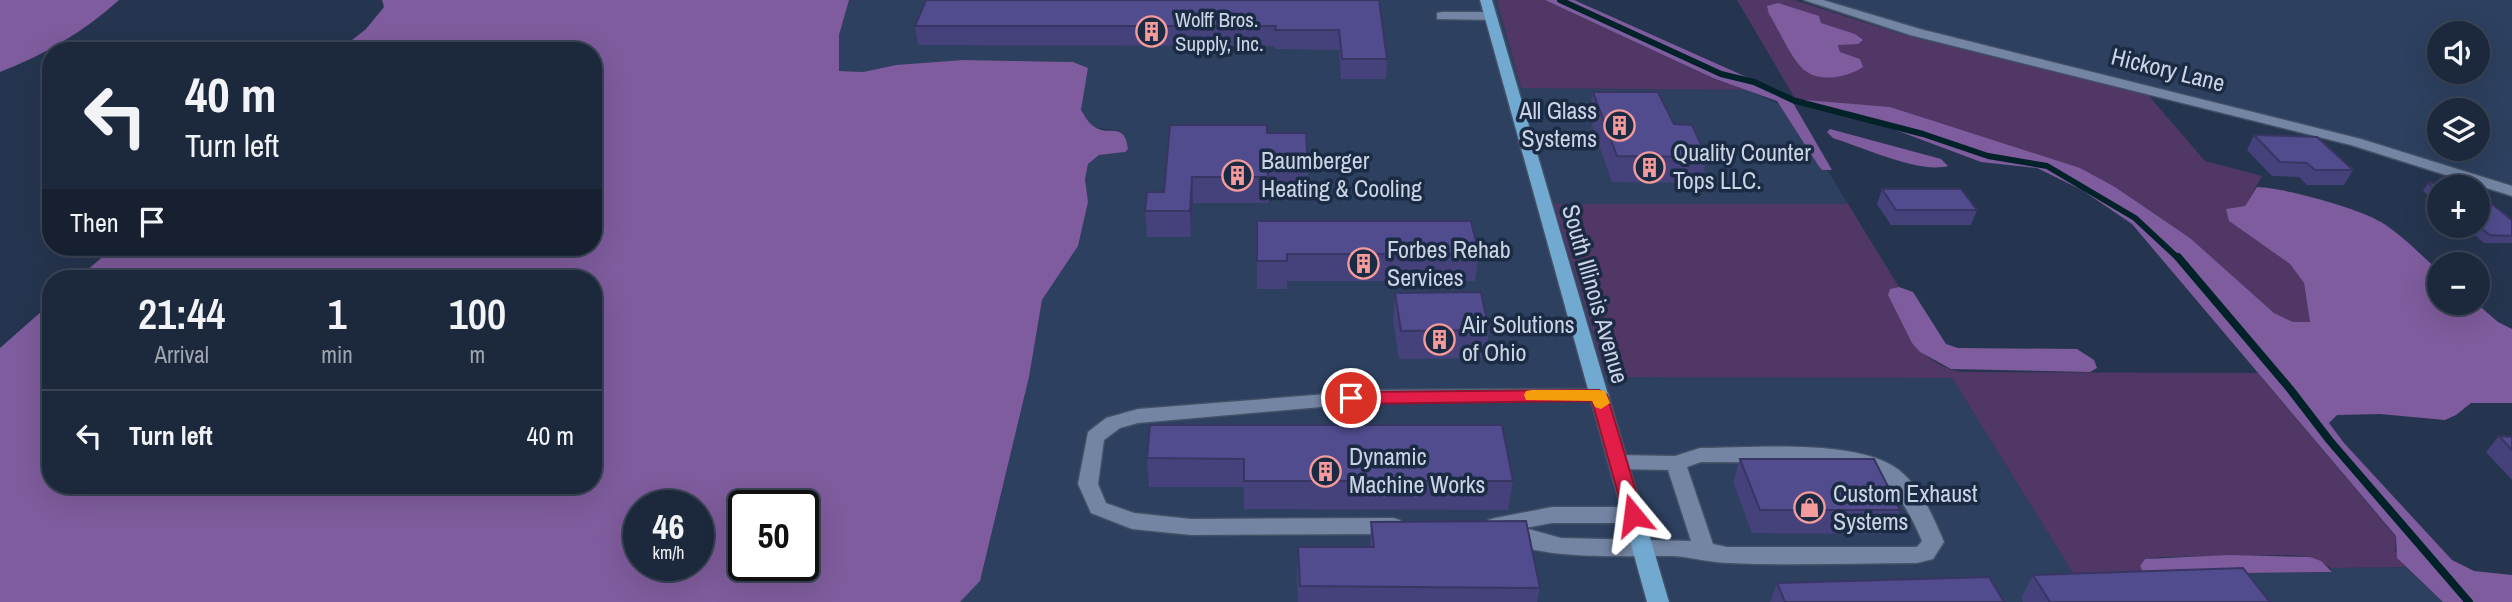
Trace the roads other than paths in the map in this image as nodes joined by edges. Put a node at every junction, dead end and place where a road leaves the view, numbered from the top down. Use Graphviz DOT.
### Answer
graph roads {
  1 [pos="1810,0"];
  2 [pos="1488,8"];
  3 [pos="1442,16"];
  4 [pos="1466,16"];
  5 [pos="1451,28"];
  6 [pos="2512,191"];
  7 [pos="1599,395"];
  8 [pos="1618,462"];
  9 [pos="1676,463"];
  10 [pos="1633,515"];
  11 [pos="1407,526"];
  12 [pos="1475,526"];
  13 [pos="1502,526"];
  14 [pos="1643,548"];
  15 [pos="1704,548"];
  16 [pos="1658,602"];
  1 -- 6 [label="street, Hickory Lane"];
  2 -- 4 [label="street"];
  2 -- 7 [label="main road, South Illinois Avenue"];
  3 -- 4 [label="street"];
  4 -- 5 [label="street"];
  7 -- 8 [label="main road, South Illinois Avenue"];
  7 -- 11 [label="street"];
  8 -- 9 [label="street"];
  8 -- 10 [label="main road, South Illinois Avenue"];
  9 -- 15 [label="street"];
  9 -- 15 [label="street"];
  10 -- 13 [label="street"];
  10 -- 14 [label="main road, South Illinois Avenue"];
  12 -- 13 [label="street"];
  13 -- 14 [label="street"];
  14 -- 15 [label="street"];
  14 -- 16 [label="main road, South Illinois Avenue"];
}
